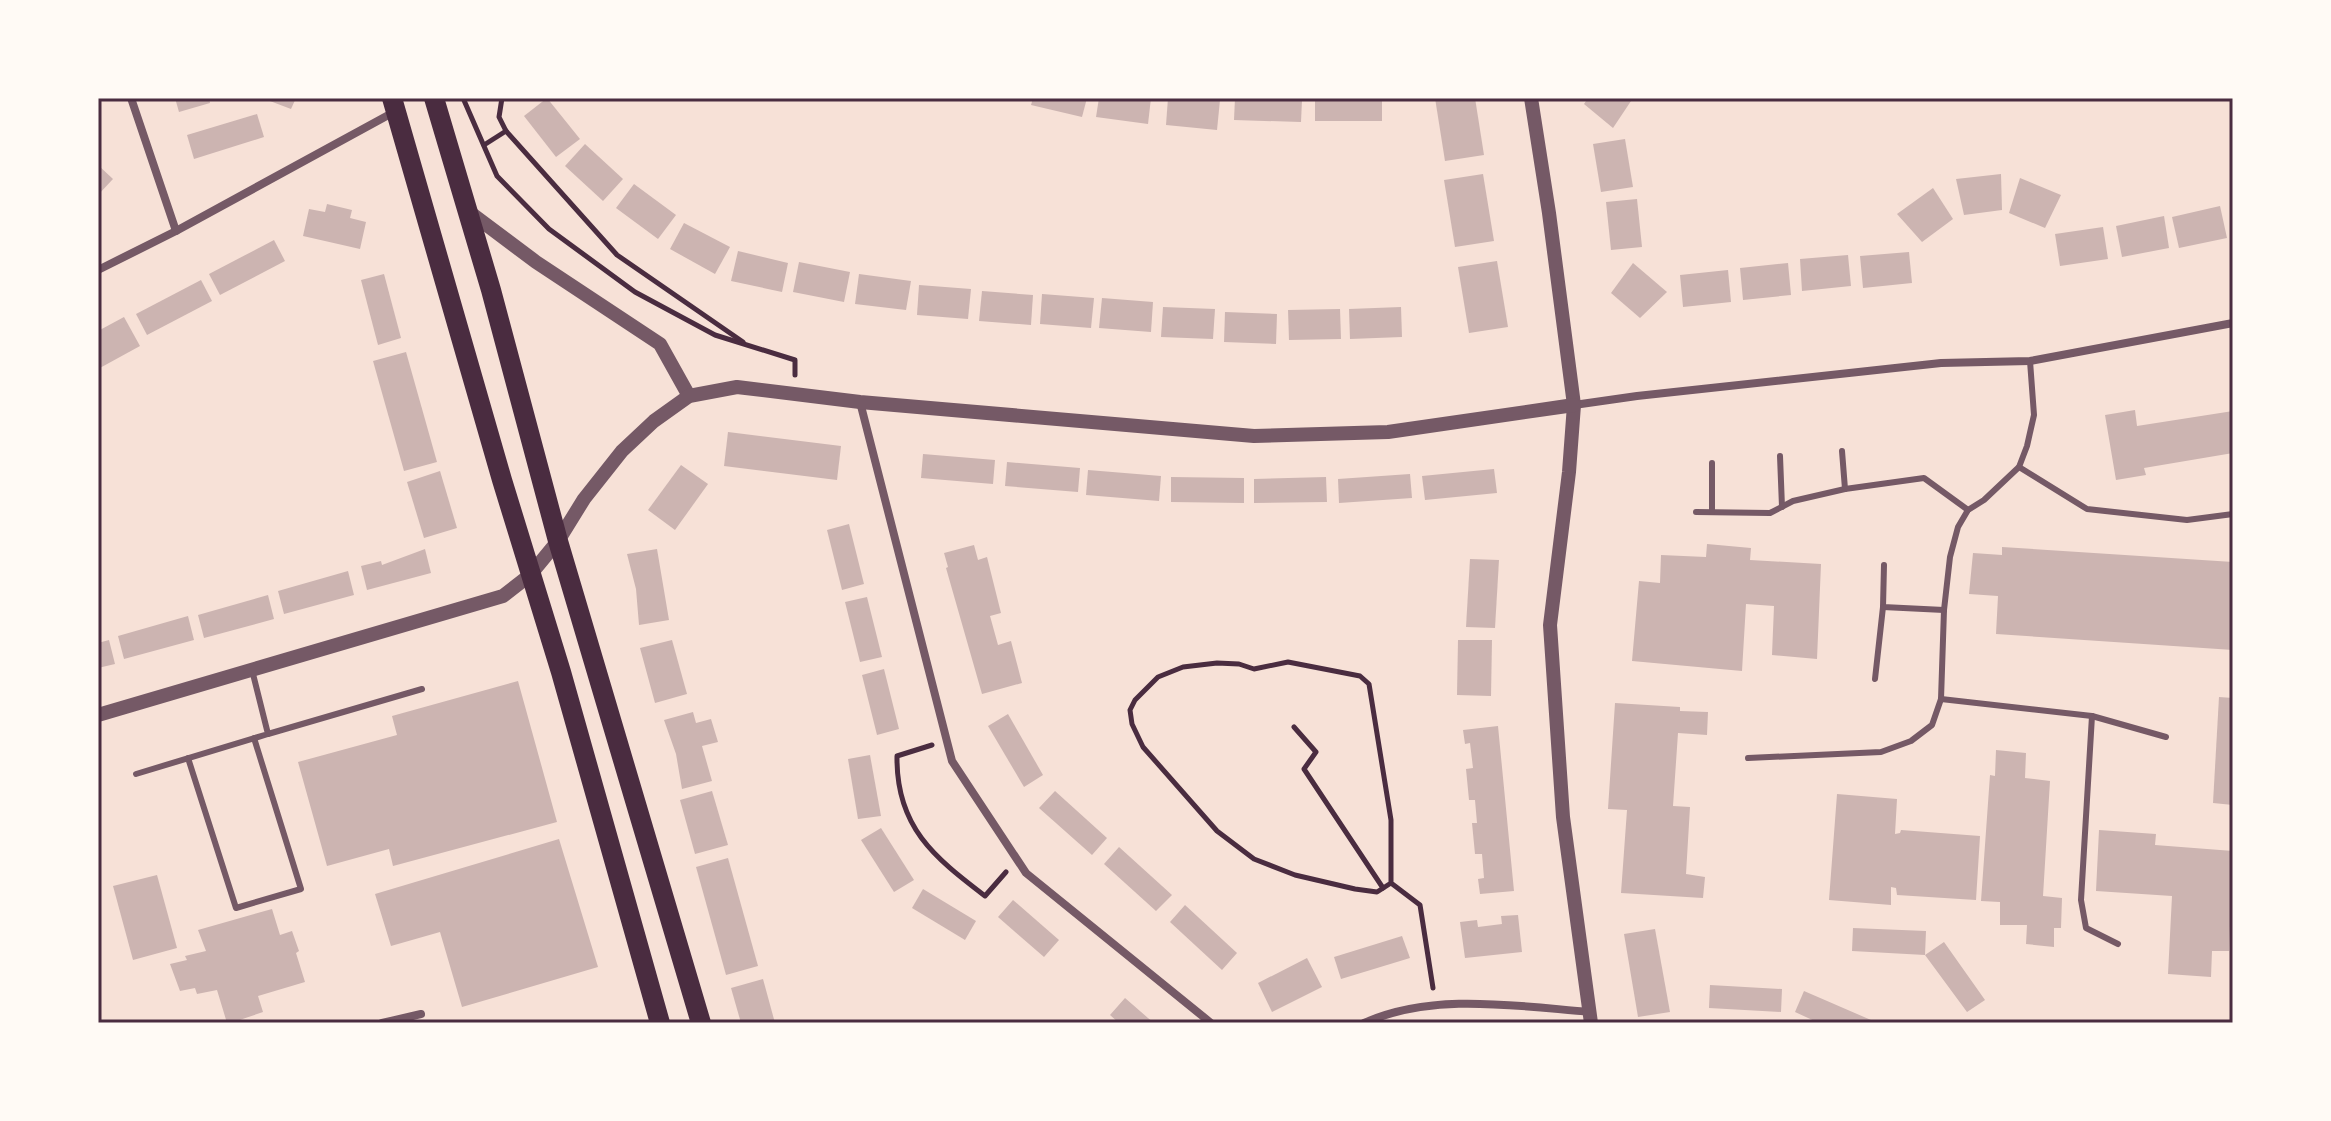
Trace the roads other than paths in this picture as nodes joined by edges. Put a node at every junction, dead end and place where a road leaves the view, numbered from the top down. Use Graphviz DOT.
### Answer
graph roads {
  1 [pos="131,98"];
  2 [pos="434,98"];
  3 [pos="1531,98"];
  4 [pos="394,104"];
  5 [pos="468,211"];
  6 [pos="176,231"];
  7 [pos="98,270"];
  8 [pos="2233,323"];
  9 [pos="2030,361"];
  10 [pos="689,396"];
  11 [pos="860,402"];
  12 [pos="1574,405"];
  13 [pos="1842,451"];
  14 [pos="1780,456"];
  15 [pos="1712,463"];
  16 [pos="2019,467"];
  17 [pos="1845,489"];
  18 [pos="1782,507"];
  19 [pos="1968,510"];
  20 [pos="1696,512"];
  21 [pos="1712,512"];
  22 [pos="2233,514"];
  23 [pos="558,541"];
  24 [pos="1884,565"];
  25 [pos="530,575"];
  26 [pos="1883,607"];
  27 [pos="1944,610"];
  28 [pos="252,670"];
  29 [pos="1875,679"];
  30 [pos="422,689"];
  31 [pos="1941,699"];
  32 [pos="98,715"];
  33 [pos="2092,716"];
  34 [pos="268,734"];
  35 [pos="2166,737"];
  36 [pos="254,738"];
  37 [pos="188,758"];
  38 [pos="1748,758"];
  39 [pos="136,774"];
  40 [pos="2118,944"];
  41 [pos="421,1014"];
  42 [pos="1590,1017"];
  43 [pos="382,1023"];
  44 [pos="660,1023"];
  45 [pos="701,1023"];
  46 [pos="1211,1023"];
  47 [pos="1364,1023"];
  1 -- 6 [label="street"];
  2 -- 5 [label="main road"];
  3 -- 12 [label="street"];
  4 -- 6 [label="street"];
  4 -- 25 [label="main road"];
  5 -- 10 [label="street"];
  5 -- 23 [label="main road"];
  6 -- 7 [label="street"];
  8 -- 9 [label="street"];
  9 -- 12 [label="street"];
  9 -- 16 [label="lane"];
  10 -- 11 [label="street"];
  10 -- 23 [label="street"];
  11 -- 12 [label="street"];
  11 -- 46 [label="street"];
  12 -- 42 [label="street"];
  13 -- 17 [label="lane"];
  14 -- 18 [label="lane"];
  15 -- 21 [label="lane"];
  16 -- 19 [label="lane"];
  16 -- 22 [label="lane"];
  17 -- 18 [label="lane"];
  17 -- 19 [label="lane"];
  18 -- 21 [label="lane"];
  19 -- 27 [label="lane"];
  20 -- 21 [label="lane"];
  23 -- 25 [label="street"];
  23 -- 45 [label="main road"];
  24 -- 26 [label="lane"];
  25 -- 28 [label="street"];
  25 -- 44 [label="main road"];
  26 -- 27 [label="lane"];
  26 -- 29 [label="lane"];
  27 -- 31 [label="lane"];
  28 -- 32 [label="street"];
  28 -- 34 [label="lane"];
  30 -- 34 [label="lane"];
  31 -- 33 [label="lane"];
  31 -- 38 [label="lane"];
  33 -- 35 [label="lane"];
  33 -- 40 [label="lane"];
  34 -- 36 [label="lane"];
  36 -- 37 [label="lane"];
  36 -- 37 [label="lane"];
  37 -- 39 [label="lane"];
  41 -- 43 [label="street"];
  42 -- 47 [label="street"];
}
